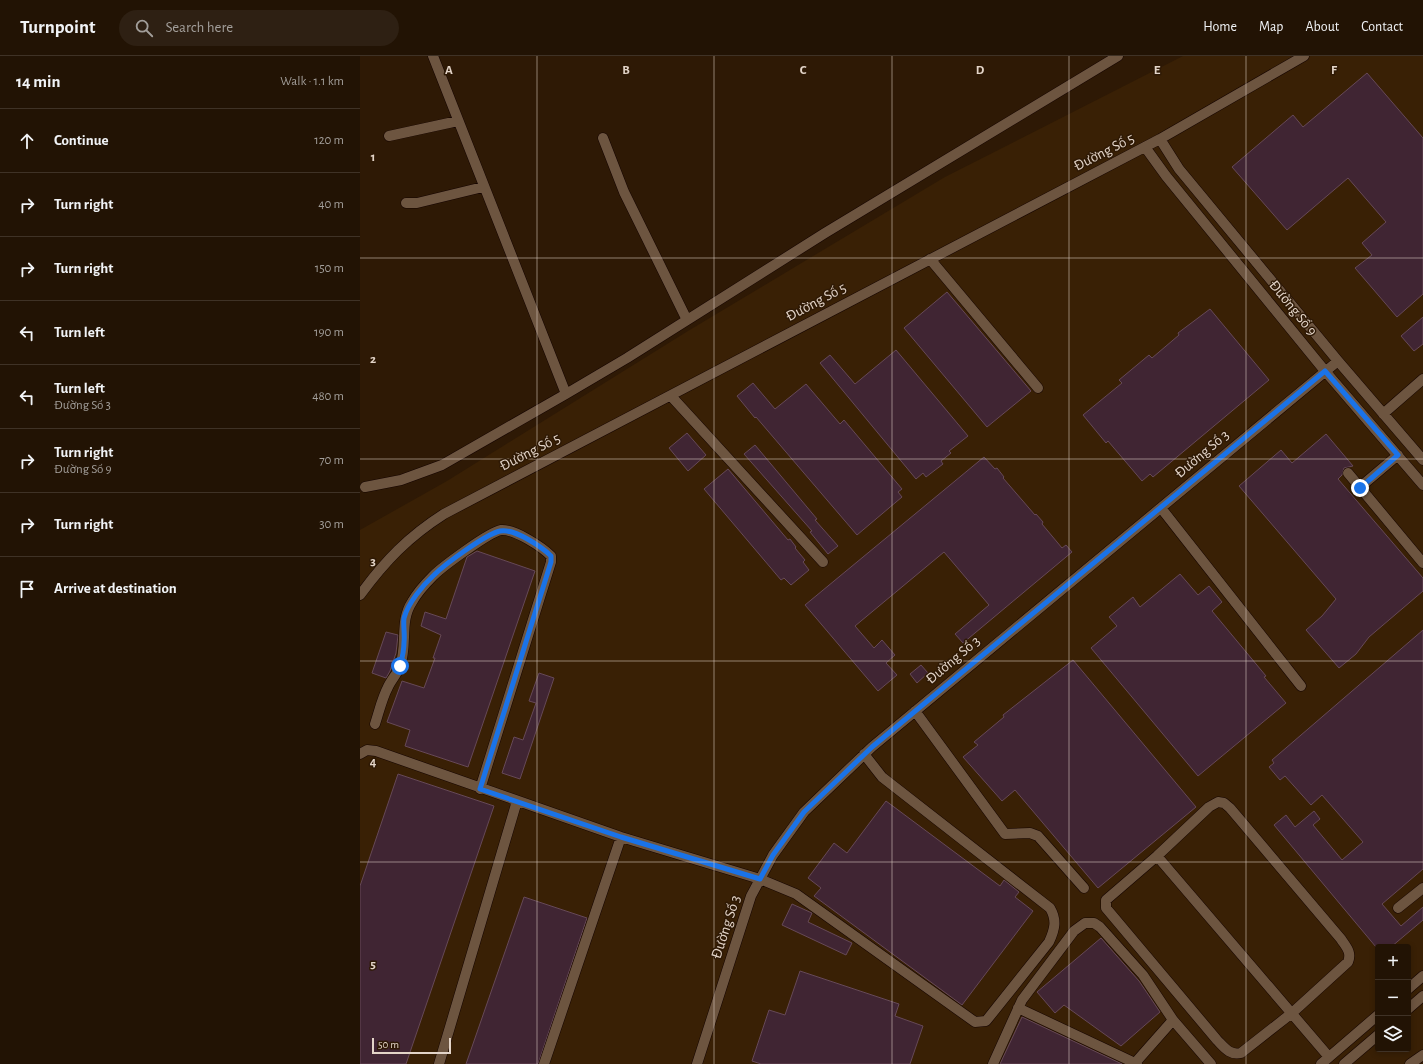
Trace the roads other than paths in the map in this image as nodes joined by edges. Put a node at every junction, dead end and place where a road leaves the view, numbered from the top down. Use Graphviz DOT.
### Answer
graph roads {
  1 [pos="433,56"];
  2 [pos="1118,56"];
  3 [pos="1304,56"];
  4 [pos="458,121"];
  5 [pos="389,136"];
  6 [pos="603,138"];
  7 [pos="1160,139"];
  8 [pos="1145,147"];
  9 [pos="483,186"];
  10 [pos="406,203"];
  11 [pos="930,259"];
  12 [pos="687,320"];
  13 [pos="1338,361"];
  14 [pos="1325,371"];
  15 [pos="1423,379"];
  16 [pos="1038,388"];
  17 [pos="566,394"];
  18 [pos="671,396"];
  19 [pos="1383,414"];
  20 [pos="1398,455"];
  21 [pos="1423,460"];
  22 [pos="1348,473"];
  23 [pos="1423,485"];
  24 [pos="364,487"];
  25 [pos="1360,488"];
  26 [pos="1161,508"];
  27 [pos="823,562"];
  28 [pos="1423,563"];
  29 [pos="360,595"];
  30 [pos="1301,686"];
  31 [pos="916,711"];
  32 [pos="375,724"];
  33 [pos="360,754"];
  34 [pos="864,754"];
  35 [pos="480,789"];
  36 [pos="518,801"];
  37 [pos="621,837"];
  38 [pos="1157,856"];
  39 [pos="760,879"];
  40 [pos="1084,888"];
  41 [pos="1423,888"];
  42 [pos="1398,908"];
  43 [pos="1423,976"];
  44 [pos="1411,986"];
  45 [pos="1423,996"];
  46 [pos="1411,1006"];
  47 [pos="1018,1008"];
  48 [pos="1292,1013"];
  49 [pos="1377,1016"];
  50 [pos="1173,1020"];
  51 [pos="1375,1038"];
  52 [pos="1423,1056"];
  53 [pos="1330,1057"];
  54 [pos="439,1064"];
  55 [pos="544,1064"];
  56 [pos="696,1064"];
  57 [pos="993,1064"];
  58 [pos="1136,1064"];
  59 [pos="1211,1064"];
  60 [pos="1321,1064"];
  61 [pos="1344,1064"];
  62 [pos="1410,1064"];
  1 -- 4 [label="street"];
  2 -- 12 [label="street"];
  3 -- 7 [label="street, Đường Số 5"];
  4 -- 5 [label="street"];
  4 -- 9 [label="street"];
  6 -- 12 [label="street"];
  7 -- 8 [label="street, Đường Số 5"];
  7 -- 13 [label="street, Đường Số 9"];
  8 -- 11 [label="street, Đường Số 5"];
  8 -- 14 [label="street, Đường Số 9"];
  9 -- 10 [label="street"];
  9 -- 17 [label="street"];
  11 -- 16 [label="street"];
  11 -- 18 [label="street, Đường Số 5"];
  12 -- 17 [label="street"];
  13 -- 14 [label="street, Đường Số 3"];
  13 -- 19 [label="street, Đường Số 9"];
  14 -- 20 [label="street, Đường Số 9"];
  14 -- 26 [label="street, Đường Số 3"];
  15 -- 19 [label="street"];
  17 -- 24 [label="street"];
  18 -- 27 [label="street"];
  18 -- 29 [label="street, Đường Số 5"];
  19 -- 21 [label="street, Đường Số 9"];
  20 -- 23 [label="street, Đường Số 9"];
  20 -- 25 [label="street"];
  22 -- 25 [label="street"];
  25 -- 28 [label="street"];
  26 -- 30 [label="street"];
  26 -- 31 [label="street, Đường Số 3"];
  31 -- 34 [label="street, Đường Số 3"];
  31 -- 40 [label="street"];
  32 -- 35 [label="street"];
  33 -- 35 [label="street"];
  34 -- 39 [label="street, Đường Số 3"];
  34 -- 39 [label="street"];
  35 -- 36 [label="street"];
  36 -- 37 [label="street"];
  36 -- 54 [label="street"];
  37 -- 39 [label="street"];
  37 -- 55 [label="street"];
  38 -- 48 [label="street"];
  38 -- 48 [label="street"];
  38 -- 48 [label="street"];
  39 -- 56 [label="street, Đường Số 3"];
  41 -- 42 [label="street"];
  43 -- 44 [label="street"];
  45 -- 46 [label="street"];
  47 -- 50 [label="street"];
  47 -- 57 [label="street"];
  47 -- 58 [label="street"];
  48 -- 53 [label="street"];
  49 -- 53 [label="street"];
  50 -- 58 [label="street"];
  50 -- 59 [label="street"];
  51 -- 61 [label="street"];
  52 -- 62 [label="street"];
  53 -- 60 [label="street"];
}
